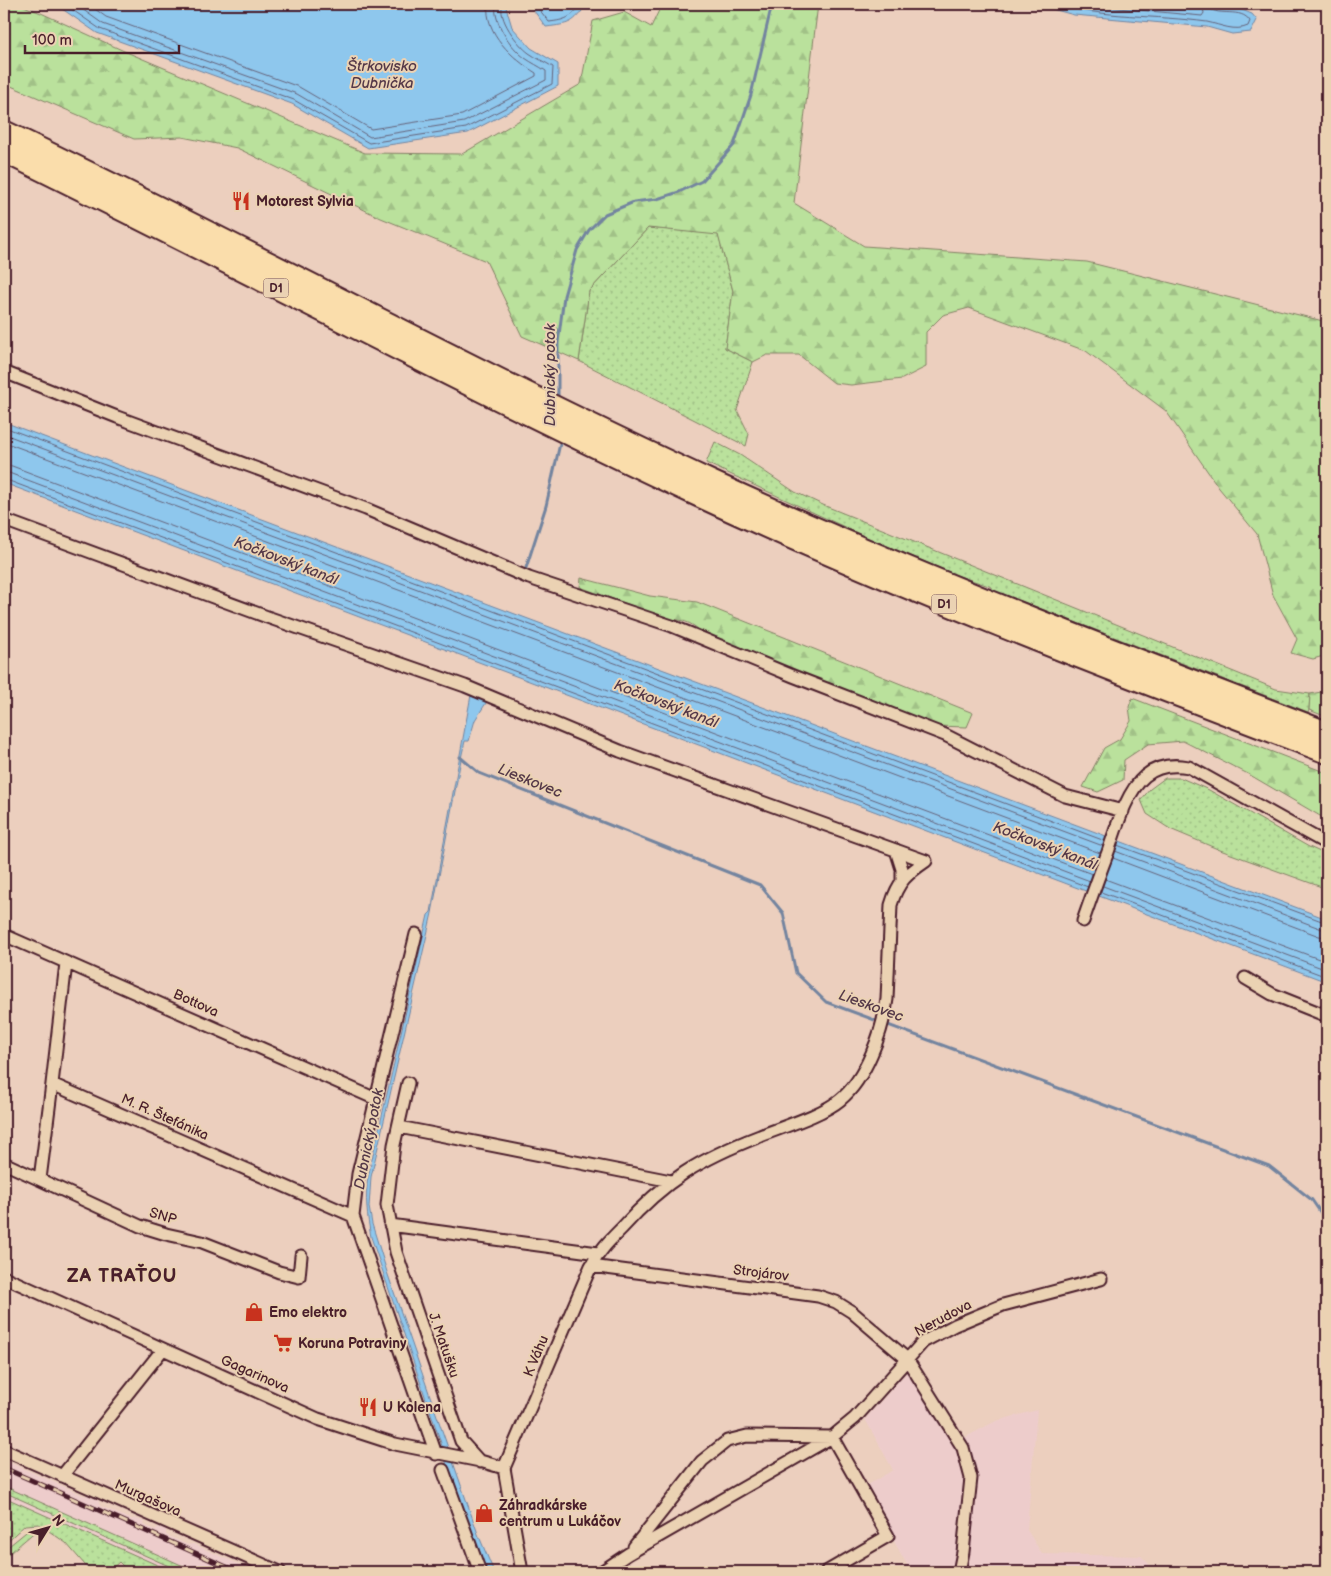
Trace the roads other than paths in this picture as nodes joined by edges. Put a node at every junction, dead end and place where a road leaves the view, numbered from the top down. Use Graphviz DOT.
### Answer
graph roads {
  1 [pos="4,131"];
  2 [pos="4,152"];
  3 [pos="4,372"];
  4 [pos="4,520"];
  5 [pos="1327,732"];
  6 [pos="1327,753"];
  7 [pos="1123,811"];
  8 [pos="1327,844"];
  9 [pos="896,850"];
  10 [pos="902,880"];
  11 [pos="1083,921"];
  12 [pos="416,934"];
  13 [pos="4,936"];
  14 [pos="66,963"];
  15 [pos="1245,978"];
  16 [pos="1327,1016"];
  17 [pos="408,1083"];
  18 [pos="52,1084"];
  19 [pos="376,1099"];
  20 [pos="398,1127"];
  21 [pos="4,1163"];
  22 [pos="40,1179"];
  23 [pos="671,1181"];
  24 [pos="353,1216"];
  25 [pos="390,1225"];
  26 [pos="598,1253"];
  27 [pos="302,1256"];
  28 [pos="591,1266"];
  29 [pos="4,1277"];
  30 [pos="1101,1279"];
  31 [pos="163,1349"];
  32 [pos="907,1359"];
  33 [pos="832,1437"];
  34 [pos="4,1450"];
  35 [pos="437,1454"];
  36 [pos="480,1465"];
  37 [pos="504,1468"];
  38 [pos="443,1470"];
  39 [pos="62,1476"];
  40 [pos="628,1554"];
  41 [pos="280,1572"];
  42 [pos="480,1572"];
  43 [pos="522,1572"];
  44 [pos="601,1572"];
  45 [pos="826,1572"];
  46 [pos="959,1572"];
  1 -- 5 [label="highway, D1"];
  2 -- 6 [label="highway, D1"];
  3 -- 7 [label="street"];
  4 -- 9 [label="street"];
  7 -- 8 [label="street"];
  7 -- 11 [label="street"];
  9 -- 10 [label="street"];
  9 -- 10 [label="street"];
  10 -- 23 [label="street, K Váhu"];
  12 -- 19 [label="street"];
  13 -- 14 [label="street, Bottova"];
  14 -- 18 [label="street"];
  14 -- 19 [label="street, Bottova"];
  15 -- 16 [label="street"];
  17 -- 20 [label="street, J. Matušku"];
  18 -- 22 [label="street"];
  18 -- 24 [label="street, M. R. Štefánika"];
  19 -- 24 [label="street"];
  20 -- 23 [label="street"];
  20 -- 25 [label="street, J. Matušku"];
  21 -- 22 [label="street, SNP"];
  22 -- 27 [label="street, SNP"];
  23 -- 26 [label="street, K Váhu"];
  24 -- 35 [label="street"];
  25 -- 26 [label="street"];
  25 -- 36 [label="street, J. Matušku"];
  26 -- 28 [label="street, K Váhu"];
  28 -- 32 [label="street, Strojárov"];
  28 -- 37 [label="street, K Váhu"];
  29 -- 31 [label="street, Gagarinova"];
  30 -- 32 [label="street, Nerudova"];
  31 -- 35 [label="street, Gagarinova"];
  31 -- 39 [label="street"];
  32 -- 33 [label="street, Nerudova"];
  32 -- 46 [label="street, Strojárov"];
  33 -- 40 [label="street, Nerudova"];
  33 -- 40 [label="street, Nerudova"];
  33 -- 45 [label="street"];
  34 -- 39 [label="street, Murgašova"];
  35 -- 36 [label="street, Gagarinova"];
  36 -- 37 [label="street, Gagarinova"];
  37 -- 43 [label="street"];
  38 -- 42 [label="street"];
  39 -- 41 [label="street, Murgašova"];
  40 -- 44 [label="street, Nerudova"];
}
